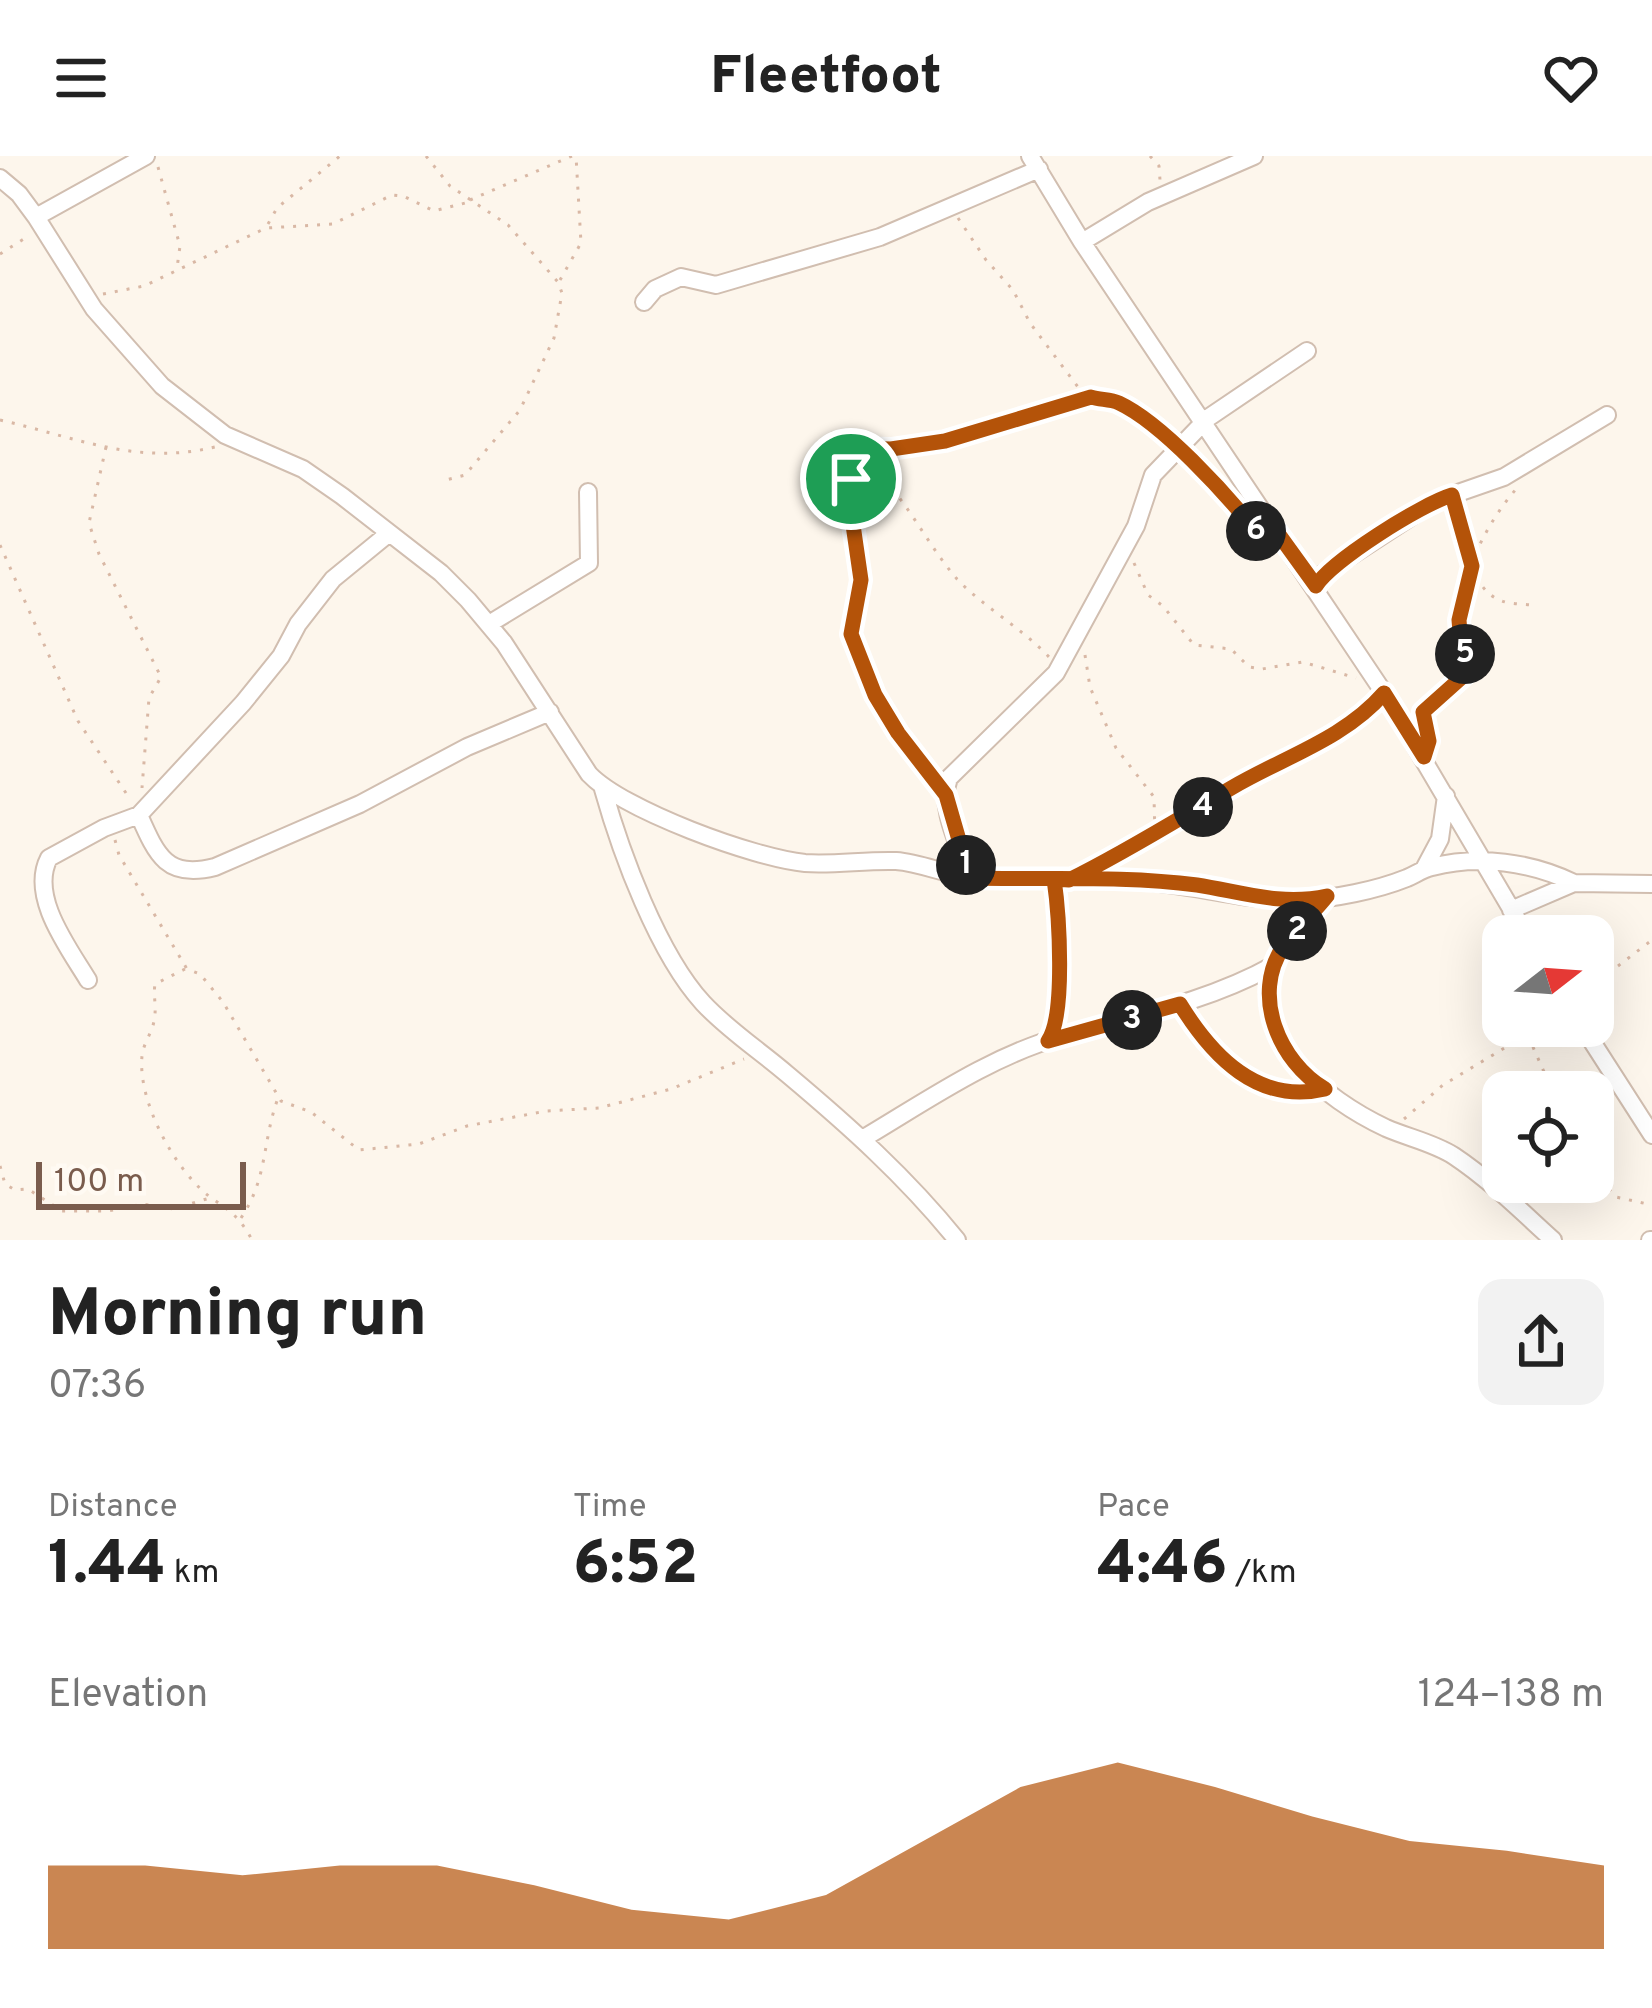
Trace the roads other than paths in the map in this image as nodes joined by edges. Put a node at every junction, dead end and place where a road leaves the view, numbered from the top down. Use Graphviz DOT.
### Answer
graph roads {
  1 [pos="146,156"];
  2 [pos="1254,156"];
  3 [pos="1034,162"];
  4 [pos="0,178"];
  5 [pos="39,222"];
  6 [pos="1082,242"];
  7 [pos="644,302"];
  8 [pos="1307,351"];
  9 [pos="1606,415"];
  10 [pos="1203,422"];
  11 [pos="588,492"];
  12 [pos="388,535"];
  13 [pos="1316,586"];
  14 [pos="489,624"];
  15 [pos="550,712"];
  16 [pos="602,789"];
  17 [pos="1446,796"];
  18 [pos="143,811"];
  19 [pos="1481,860"];
  20 [pos="1424,869"];
  21 [pos="970,878"];
  22 [pos="1062,879"];
  23 [pos="1574,883"];
  24 [pos="1652,884"];
  25 [pos="1327,896"];
  26 [pos="1510,910"];
  27 [pos="1513,915"];
  28 [pos="1274,964"];
  29 [pos="88,980"];
  30 [pos="1180,1004"];
  31 [pos="1048,1041"];
  32 [pos="1595,1047"];
  33 [pos="1325,1089"];
  34 [pos="1652,1135"];
  35 [pos="864,1138"];
  36 [pos="957,1240"];
  37 [pos="1553,1240"];
  1 -- 5 [label="street"];
  2 -- 6 [label="street"];
  3 -- 6 [label="street"];
  3 -- 7 [label="street"];
  4 -- 5 [label="street"];
  5 -- 12 [label="street"];
  6 -- 10 [label="street"];
  8 -- 10 [label="street"];
  9 -- 13 [label="street"];
  10 -- 13 [label="street"];
  10 -- 21 [label="street"];
  11 -- 14 [label="street"];
  12 -- 14 [label="street"];
  12 -- 18 [label="street"];
  13 -- 17 [label="street"];
  14 -- 15 [label="street"];
  15 -- 16 [label="street"];
  15 -- 18 [label="street"];
  16 -- 21 [label="street"];
  16 -- 35 [label="street"];
  17 -- 19 [label="street"];
  17 -- 20 [label="street"];
  18 -- 29 [label="street"];
  19 -- 20 [label="street"];
  19 -- 23 [label="street"];
  19 -- 26 [label="street"];
  20 -- 25 [label="street"];
  21 -- 22 [label="street"];
  22 -- 25 [label="street"];
  22 -- 31 [label="street"];
  23 -- 24 [label="street"];
  23 -- 26 [label="street"];
  25 -- 28 [label="street"];
  26 -- 27 [label="street"];
  28 -- 30 [label="street"];
  28 -- 33 [label="street"];
  30 -- 31 [label="street"];
  30 -- 33 [label="street"];
  31 -- 35 [label="street"];
  32 -- 34 [label="street"];
  33 -- 37 [label="street"];
  35 -- 36 [label="street"];
}
